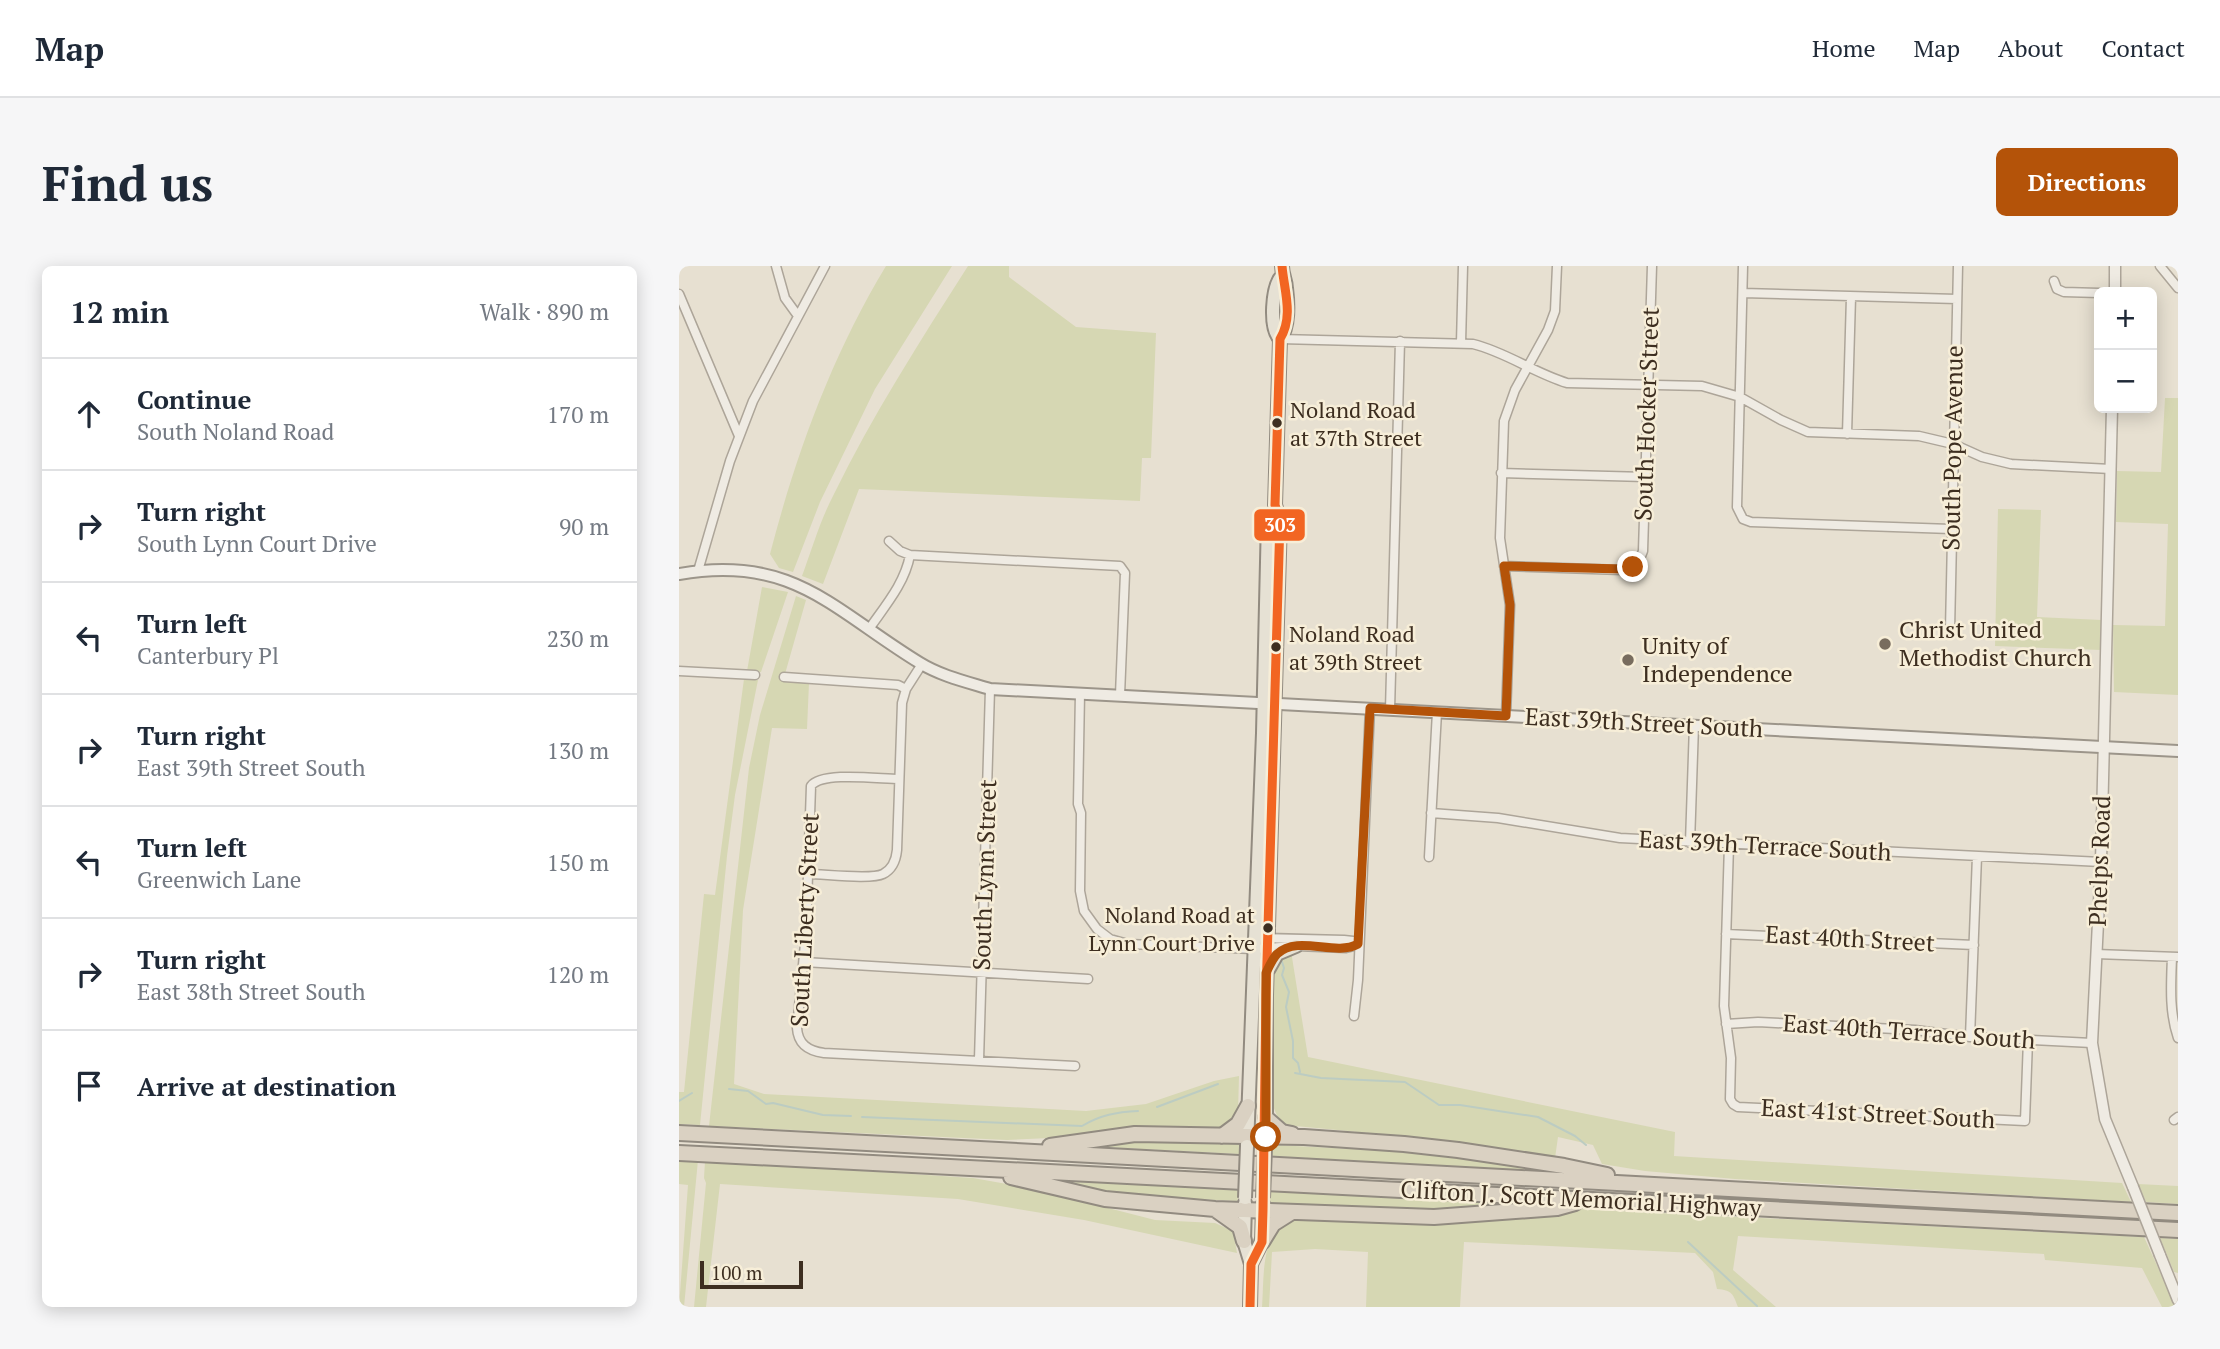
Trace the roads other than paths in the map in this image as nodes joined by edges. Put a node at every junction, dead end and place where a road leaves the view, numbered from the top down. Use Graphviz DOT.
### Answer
graph roads {
  1 [pos="776,266"];
  2 [pos="825,266"];
  3 [pos="1463,266"];
  4 [pos="1557,266"];
  5 [pos="1652,266"];
  6 [pos="1744,266"];
  7 [pos="1958,266"];
  8 [pos="2115,266"];
  9 [pos="2160,266"];
  10 [pos="1282,271"];
  11 [pos="2054,281"];
  12 [pos="2115,287"];
  13 [pos="2178,288"];
  14 [pos="1743,293"];
  15 [pos="2094,293"];
  16 [pos="679,294"];
  17 [pos="1851,297"];
  18 [pos="1957,299"];
  19 [pos="799,316"];
  20 [pos="1280,339"];
  21 [pos="1400,341"];
  22 [pos="1461,343"];
  23 [pos="1528,368"];
  24 [pos="1649,384"];
  25 [pos="1740,397"];
  26 [pos="2112,413"];
  27 [pos="1847,434"];
  28 [pos="739,436"];
  29 [pos="1953,444"];
  30 [pos="2111,469"];
  31 [pos="1501,473"];
  32 [pos="1646,477"];
  33 [pos="1951,529"];
  34 [pos="889,541"];
  35 [pos="910,555"];
  36 [pos="1504,566"];
  37 [pos="698,571"];
  38 [pos="679,574"];
  39 [pos="869,629"];
  40 [pos="1950,630"];
  41 [pos="922,664"];
  42 [pos="679,671"];
  43 [pos="755,675"];
  44 [pos="784,677"];
  45 [pos="906,689"];
  46 [pos="990,689"];
  47 [pos="1080,693"];
  48 [pos="1120,695"];
  49 [pos="1269,703"];
  50 [pos="1370,708"];
  51 [pos="1390,710"];
  52 [pos="1437,712"];
  53 [pos="1506,716"];
  54 [pos="1694,725"];
  55 [pos="2103,747"];
  56 [pos="2178,751"];
  57 [pos="899,779"];
  58 [pos="1431,813"];
  59 [pos="1690,843"];
  60 [pos="1728,845"];
  61 [pos="1977,856"];
  62 [pos="1429,857"];
  63 [pos="2101,863"];
  64 [pos="808,874"];
  65 [pos="1726,934"];
  66 [pos="1261,943"];
  67 [pos="1358,944"];
  68 [pos="1974,945"];
  69 [pos="1296,946"];
  70 [pos="2096,954"];
  71 [pos="2175,957"];
  72 [pos="804,962"];
  73 [pos="982,972"];
  74 [pos="1266,973"];
  75 [pos="1088,979"];
  76 [pos="1354,1016"];
  77 [pos="1726,1024"];
  78 [pos="1970,1037"];
  79 [pos="2178,1038"];
  80 [pos="2028,1041"];
  81 [pos="2092,1044"];
  82 [pos="979,1060"];
  83 [pos="1075,1066"];
  84 [pos="1248,1106"];
  85 [pos="1266,1118"];
  86 [pos="679,1133"];
  87 [pos="1222,1136"];
  88 [pos="1304,1138"];
  89 [pos="1247,1142"];
  90 [pos="1266,1142"];
  91 [pos="1021,1151"];
  92 [pos="679,1153"];
  93 [pos="983,1169"];
  94 [pos="1652,1185"];
  95 [pos="1588,1199"];
  96 [pos="1245,1204"];
  97 [pos="1263,1204"];
  98 [pos="1215,1209"];
  99 [pos="1296,1210"];
  100 [pos="2178,1213"];
  101 [pos="2178,1230"];
  102 [pos="1244,1241"];
  103 [pos="1262,1242"];
  104 [pos="1251,1264"];
  105 [pos="2178,1300"];
  106 [pos="1250,1307"];
  1 -- 19 [label="street"];
  2 -- 19 [label="street"];
  3 -- 22 [label="street"];
  4 -- 23 [label="street"];
  5 -- 24 [label="street, South Hocker Street"];
  6 -- 14 [label="street"];
  7 -- 18 [label="street, South Pope Avenue"];
  8 -- 12 [label="street"];
  9 -- 13 [label="street"];
  10 -- 20 [label="main road"];
  11 -- 15 [label="street"];
  14 -- 17 [label="street"];
  14 -- 25 [label="street"];
  16 -- 28 [label="street"];
  17 -- 18 [label="street"];
  17 -- 27 [label="street"];
  18 -- 29 [label="street, South Pope Avenue"];
  19 -- 28 [label="street"];
  20 -- 21 [label="street"];
  20 -- 49 [label="main road"];
  21 -- 22 [label="street"];
  21 -- 51 [label="street"];
  22 -- 23 [label="street"];
  23 -- 24 [label="street"];
  23 -- 31 [label="street"];
  24 -- 25 [label="street"];
  24 -- 32 [label="street, South Hocker Street"];
  25 -- 27 [label="street"];
  25 -- 33 [label="street"];
  26 -- 30 [label="street, Phelps Road"];
  27 -- 29 [label="street"];
  28 -- 37 [label="street"];
  29 -- 30 [label="street"];
  29 -- 33 [label="street, South Pope Avenue"];
  30 -- 55 [label="street, Phelps Road"];
  31 -- 32 [label="street"];
  31 -- 36 [label="street"];
  32 -- 36 [label="street, South Hocker Street"];
  33 -- 40 [label="street, South Pope Avenue"];
  34 -- 35 [label="street"];
  35 -- 39 [label="street"];
  35 -- 48 [label="street"];
  36 -- 53 [label="street"];
  37 -- 38 [label="main road, East 39th Street South"];
  37 -- 39 [label="main road, East 39th Street South"];
  39 -- 41 [label="main road, East 39th Street South"];
  41 -- 45 [label="street"];
  41 -- 46 [label="main road, East 39th Street South"];
  42 -- 43 [label="street"];
  44 -- 45 [label="street"];
  45 -- 57 [label="street"];
  46 -- 47 [label="main road, East 39th Street South"];
  46 -- 73 [label="street, South Lynn Street"];
  47 -- 48 [label="main road, East 39th Street South"];
  47 -- 66 [label="street"];
  48 -- 49 [label="main road, East 39th Street South"];
  49 -- 50 [label="main road, East 39th Street South"];
  49 -- 66 [label="main road"];
  50 -- 51 [label="main road, East 39th Street South"];
  50 -- 67 [label="street"];
  51 -- 52 [label="main road, East 39th Street South"];
  52 -- 53 [label="main road, East 39th Street South"];
  52 -- 58 [label="street"];
  53 -- 54 [label="main road, East 39th Street South"];
  54 -- 55 [label="main road, East 39th Street South"];
  54 -- 59 [label="street"];
  55 -- 56 [label="main road, East 39th Street South"];
  55 -- 63 [label="street, Phelps Road"];
  57 -- 64 [label="street"];
  57 -- 64 [label="street, South Liberty Street"];
  58 -- 59 [label="street, East 39th Terrace South"];
  58 -- 62 [label="street"];
  59 -- 60 [label="street, East 39th Terrace South"];
  60 -- 61 [label="street, East 39th Terrace South"];
  60 -- 65 [label="street"];
  61 -- 63 [label="street, East 39th Terrace South"];
  61 -- 68 [label="street"];
  63 -- 70 [label="street, Phelps Road"];
  64 -- 72 [label="street, South Liberty Street"];
  65 -- 68 [label="street, East 40th Street"];
  65 -- 77 [label="street"];
  66 -- 67 [label="street"];
  66 -- 69 [label="street"];
  66 -- 74 [label="main road"];
  66 -- 84 [label="main road"];
  67 -- 69 [label="street"];
  67 -- 76 [label="street"];
  68 -- 78 [label="street"];
  69 -- 74 [label="main road"];
  70 -- 71 [label="street"];
  70 -- 81 [label="street, Phelps Road"];
  71 -- 79 [label="street"];
  72 -- 73 [label="street"];
  72 -- 82 [label="street, South Liberty Street"];
  73 -- 75 [label="street"];
  73 -- 82 [label="street, South Lynn Street"];
  74 -- 85 [label="main road"];
  77 -- 78 [label="street, East 40th Terrace South"];
  77 -- 80 [label="street, East 41st Street South"];
  78 -- 80 [label="street, East 40th Terrace South"];
  80 -- 81 [label="street, East 40th Terrace South"];
  81 -- 105 [label="street, Phelps Road, bridge"];
  82 -- 83 [label="street"];
  84 -- 87 [label="highway"];
  84 -- 89 [label="main road"];
  85 -- 88 [label="highway"];
  85 -- 90 [label="main road"];
  86 -- 91 [label="highway"];
  87 -- 89 [label="highway"];
  87 -- 91 [label="highway"];
  88 -- 90 [label="highway"];
  88 -- 94 [label="highway"];
  89 -- 90 [label="highway"];
  89 -- 96 [label="main road, bridge"];
  90 -- 97 [label="main road, bridge"];
  91 -- 94 [label="highway, Clifton J. Scott Memorial Highway"];
  92 -- 93 [label="highway"];
  93 -- 95 [label="highway, Clifton J. Scott Memorial Highway"];
  93 -- 98 [label="highway"];
  94 -- 100 [label="highway, Clifton J. Scott Memorial Highway"];
  95 -- 99 [label="highway"];
  95 -- 101 [label="highway, Clifton J. Scott Memorial Highway"];
  96 -- 97 [label="highway"];
  96 -- 98 [label="highway"];
  96 -- 102 [label="main road"];
  97 -- 99 [label="highway"];
  97 -- 103 [label="main road"];
  98 -- 102 [label="highway"];
  99 -- 103 [label="highway"];
  102 -- 104 [label="main road"];
  103 -- 104 [label="main road"];
  104 -- 106 [label="main road"];
}
